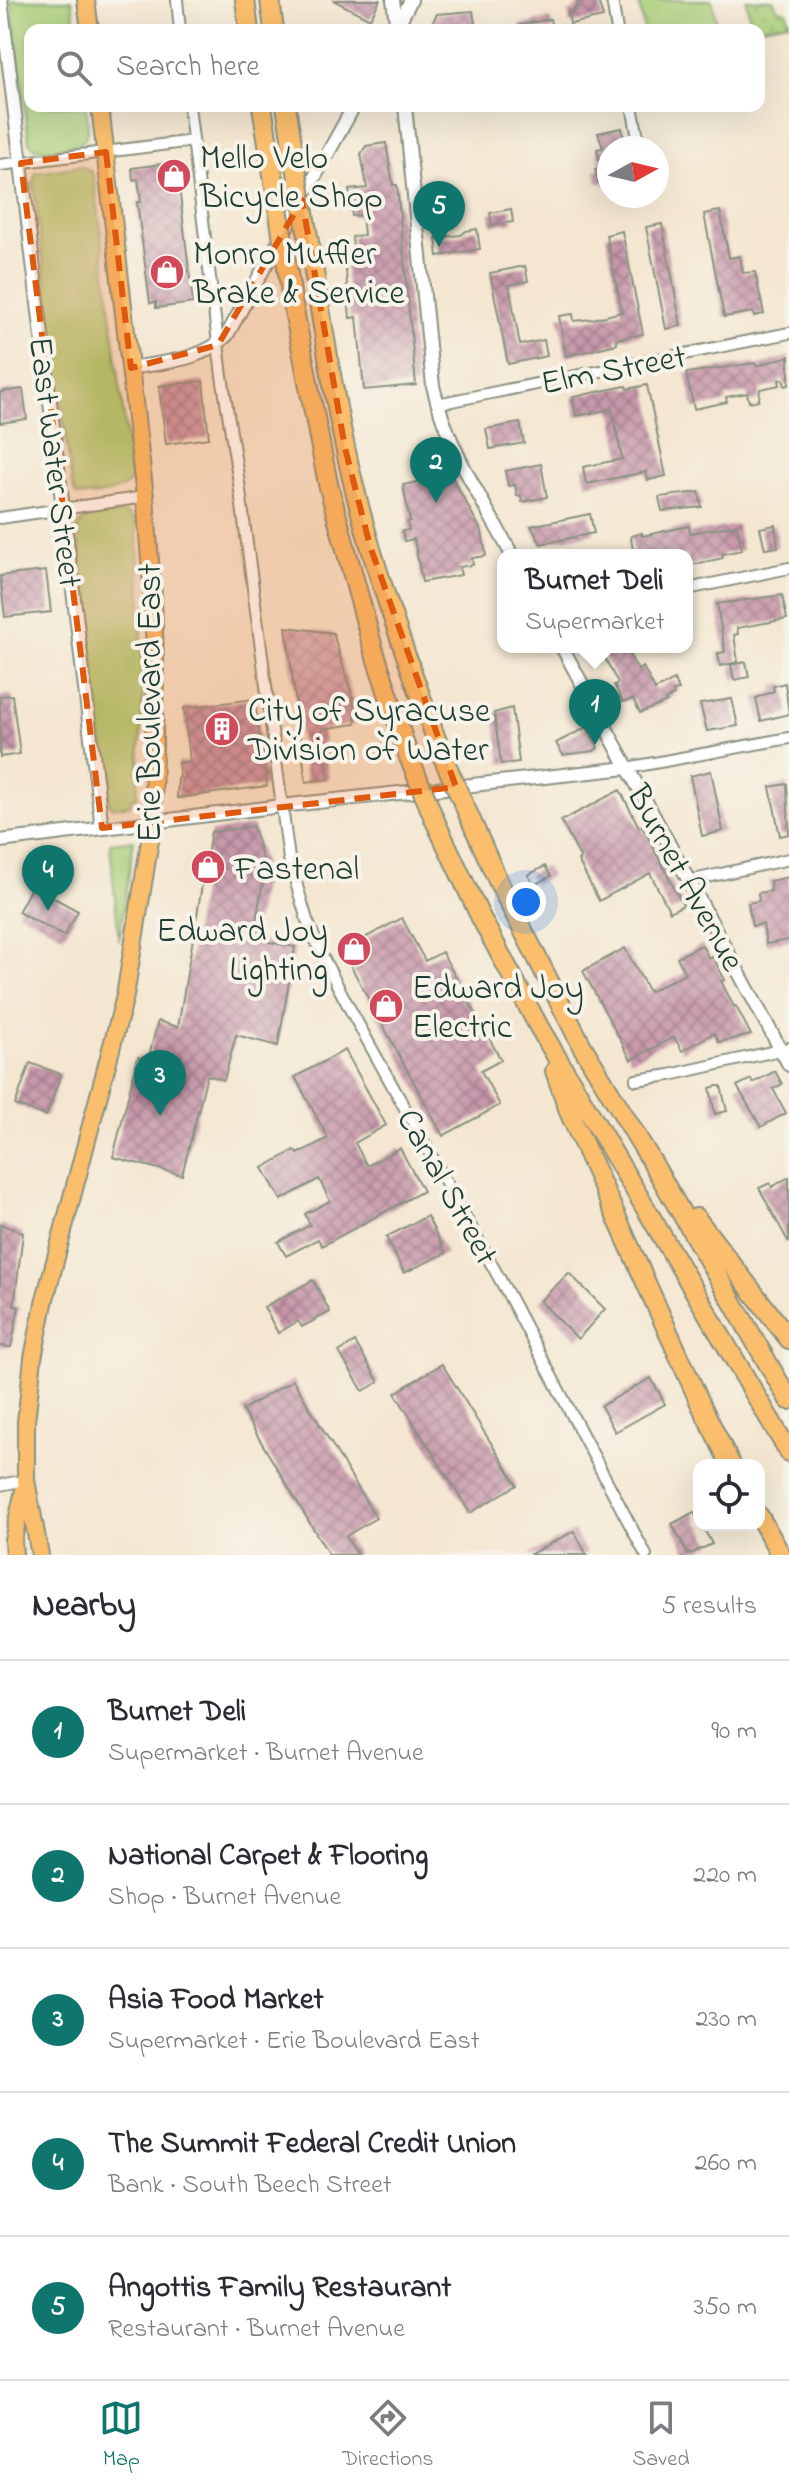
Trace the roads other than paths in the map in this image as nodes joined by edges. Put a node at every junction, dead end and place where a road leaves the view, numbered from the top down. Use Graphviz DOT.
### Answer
graph roads {
  1 [pos="1,0"];
  2 [pos="86,0"];
  3 [pos="177,0"];
  4 [pos="238,0"];
  5 [pos="245,0"];
  6 [pos="270,0"];
  7 [pos="393,0"];
  8 [pos="411,0"];
  9 [pos="612,0"];
  10 [pos="89,24"];
  11 [pos="179,24"];
  12 [pos="247,24"];
  13 [pos="248,24"];
  14 [pos="273,24"];
  15 [pos="395,24"];
  16 [pos="399,24"];
  17 [pos="616,24"];
  18 [pos="101,112"];
  19 [pos="190,112"];
  20 [pos="263,112"];
  21 [pos="287,112"];
  22 [pos="351,112"];
  23 [pos="406,112"];
  24 [pos="633,112"];
  25 [pos="638,136"];
  26 [pos="193,141"];
  27 [pos="106,152"];
  28 [pos="21,163"];
  29 [pos="0,165"];
  30 [pos="789,333"];
  31 [pos="218,345"];
  32 [pos="131,368"];
  33 [pos="437,404"];
  34 [pos="145,497"];
  35 [pos="64,509"];
  36 [pos="0,518"];
  37 [pos="509,549"];
  38 [pos="789,568"];
  39 [pos="693,588"];
  40 [pos="565,653"];
  41 [pos="789,738"];
  42 [pos="627,768"];
  43 [pos="281,806"];
  44 [pos="153,822"];
  45 [pos="102,828"];
  46 [pos="0,841"];
  47 [pos="789,859"];
  48 [pos="689,881"];
  49 [pos="539,1027"];
  50 [pos="785,1049"];
  51 [pos="789,1065"];
  52 [pos="636,1080"];
  53 [pos="652,1162"];
  54 [pos="789,1339"];
  55 [pos="789,1400"];
  56 [pos="789,1452"];
  57 [pos="728,1459"];
  58 [pos="26,1480"];
  59 [pos="0,1485"];
  60 [pos="765,1528"];
  61 [pos="776,1551"];
  62 [pos="14,1555"];
  63 [pos="40,1555"];
  64 [pos="646,1555"];
  1 -- 28 [label="street, East Water Street"];
  2 -- 10 [label="main road"];
  3 -- 11 [label="street"];
  4 -- 12 [label="highway"];
  5 -- 13 [label="highway"];
  6 -- 14 [label="highway"];
  7 -- 15 [label="street"];
  8 -- 16 [label="street"];
  9 -- 17 [label="street"];
  18 -- 27 [label="main road, Erie Boulevard East"];
  19 -- 26 [label="street, Canal Street"];
  20 -- 49 [label="highway, bridge"];
  21 -- 53 [label="highway, bridge"];
  22 -- 31 [label="street"];
  23 -- 33 [label="street"];
  24 -- 25 [label="street"];
  26 -- 27 [label="street"];
  26 -- 31 [label="street, Canal Street"];
  27 -- 28 [label="street"];
  27 -- 32 [label="main road, Erie Boulevard East"];
  28 -- 29 [label="street"];
  28 -- 35 [label="street, East Water Street"];
  30 -- 33 [label="street, Elm Street"];
  31 -- 32 [label="street"];
  31 -- 43 [label="street, Canal Street"];
  32 -- 34 [label="main road, Erie Boulevard East"];
  33 -- 37 [label="street"];
  34 -- 35 [label="street"];
  34 -- 44 [label="main road, Erie Boulevard East"];
  35 -- 36 [label="street"];
  35 -- 45 [label="street, East Water Street"];
  38 -- 39 [label="street"];
  40 -- 42 [label="street, Burnet Avenue"];
  41 -- 42 [label="street"];
  42 -- 43 [label="street"];
  42 -- 48 [label="street, Burnet Avenue"];
  43 -- 44 [label="street"];
  43 -- 64 [label="street, Canal Street"];
  44 -- 45 [label="street"];
  44 -- 58 [label="main road, Erie Boulevard East"];
  45 -- 46 [label="street"];
  47 -- 48 [label="street"];
  48 -- 50 [label="street, Burnet Avenue"];
  49 -- 56 [label="highway"];
  49 -- 57 [label="highway"];
  50 -- 51 [label="street, Burnet Avenue"];
  50 -- 52 [label="street"];
  53 -- 54 [label="highway"];
  53 -- 55 [label="highway"];
  58 -- 59 [label="street"];
  58 -- 62 [label="main road, Erie Boulevard East"];
  58 -- 63 [label="main road, Erie Boulevard East"];
  60 -- 61 [label="highway"];
}
